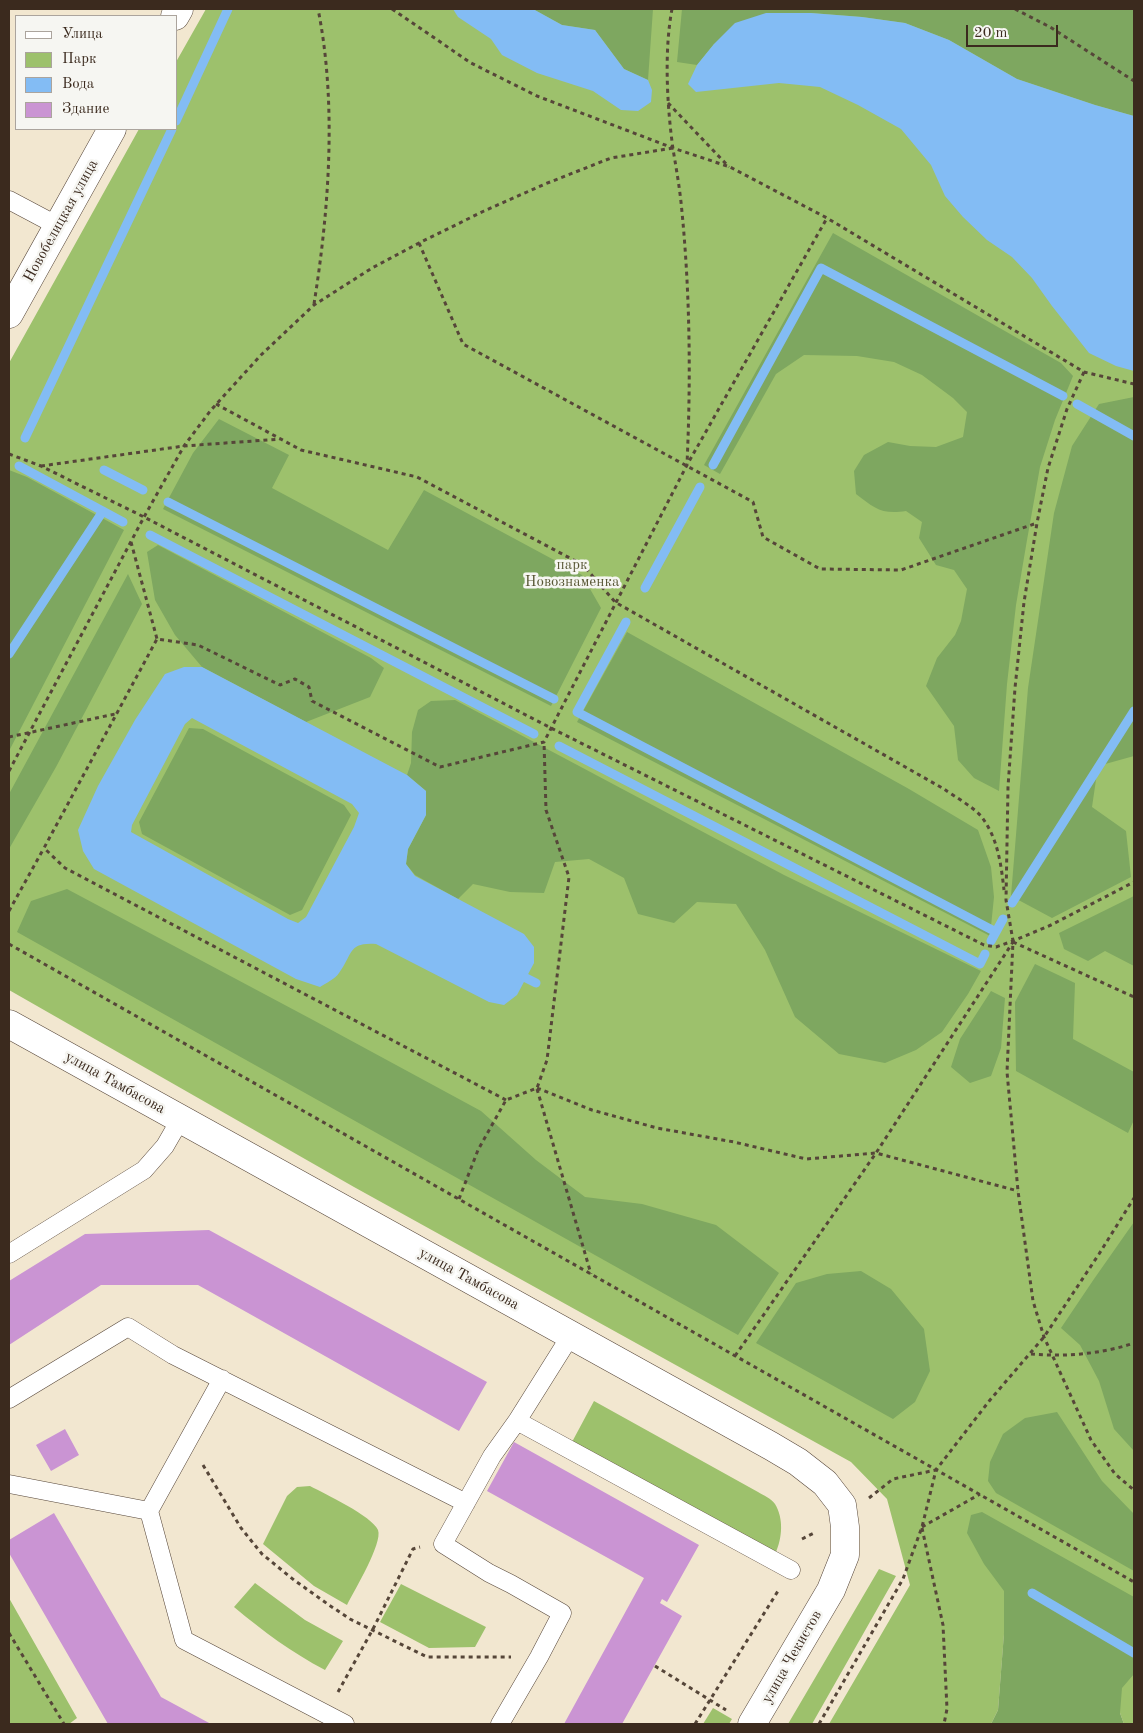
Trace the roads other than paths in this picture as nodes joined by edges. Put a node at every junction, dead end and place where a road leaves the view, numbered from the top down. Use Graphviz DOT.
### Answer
graph roads {
  1 [pos="111,130"];
  2 [pos="9,200"];
  3 [pos="58,226"];
  4 [pos="9,314"];
  5 [pos="9,1024"];
  6 [pos="180,1120"];
  7 [pos="9,1254"];
  8 [pos="571,1335"];
  9 [pos="222,1379"];
  10 [pos="9,1399"];
  11 [pos="517,1420"];
  12 [pos="9,1484"];
  13 [pos="466,1503"];
  14 [pos="149,1511"];
  15 [pos="791,1570"];
  16 [pos="831,1590"];
  17 [pos="345,1724"];
  18 [pos="500,1724"];
  19 [pos="752,1724"];
  1 -- 3 [label="street, Новобелицкая улица"];
  2 -- 3 [label="lane"];
  3 -- 4 [label="street, Новобелицкая улица"];
  5 -- 6 [label="street, улица Тамбасова"];
  6 -- 7 [label="lane"];
  6 -- 8 [label="street, улица Тамбасова"];
  8 -- 11 [label="lane"];
  8 -- 16 [label="street, улица Тамбасова"];
  9 -- 10 [label="lane"];
  9 -- 13 [label="lane"];
  9 -- 14 [label="lane"];
  11 -- 13 [label="lane"];
  11 -- 15 [label="lane"];
  12 -- 14 [label="lane"];
  13 -- 18 [label="lane"];
  14 -- 17 [label="lane"];
  16 -- 19 [label="street, улица Чекистов"];
}
